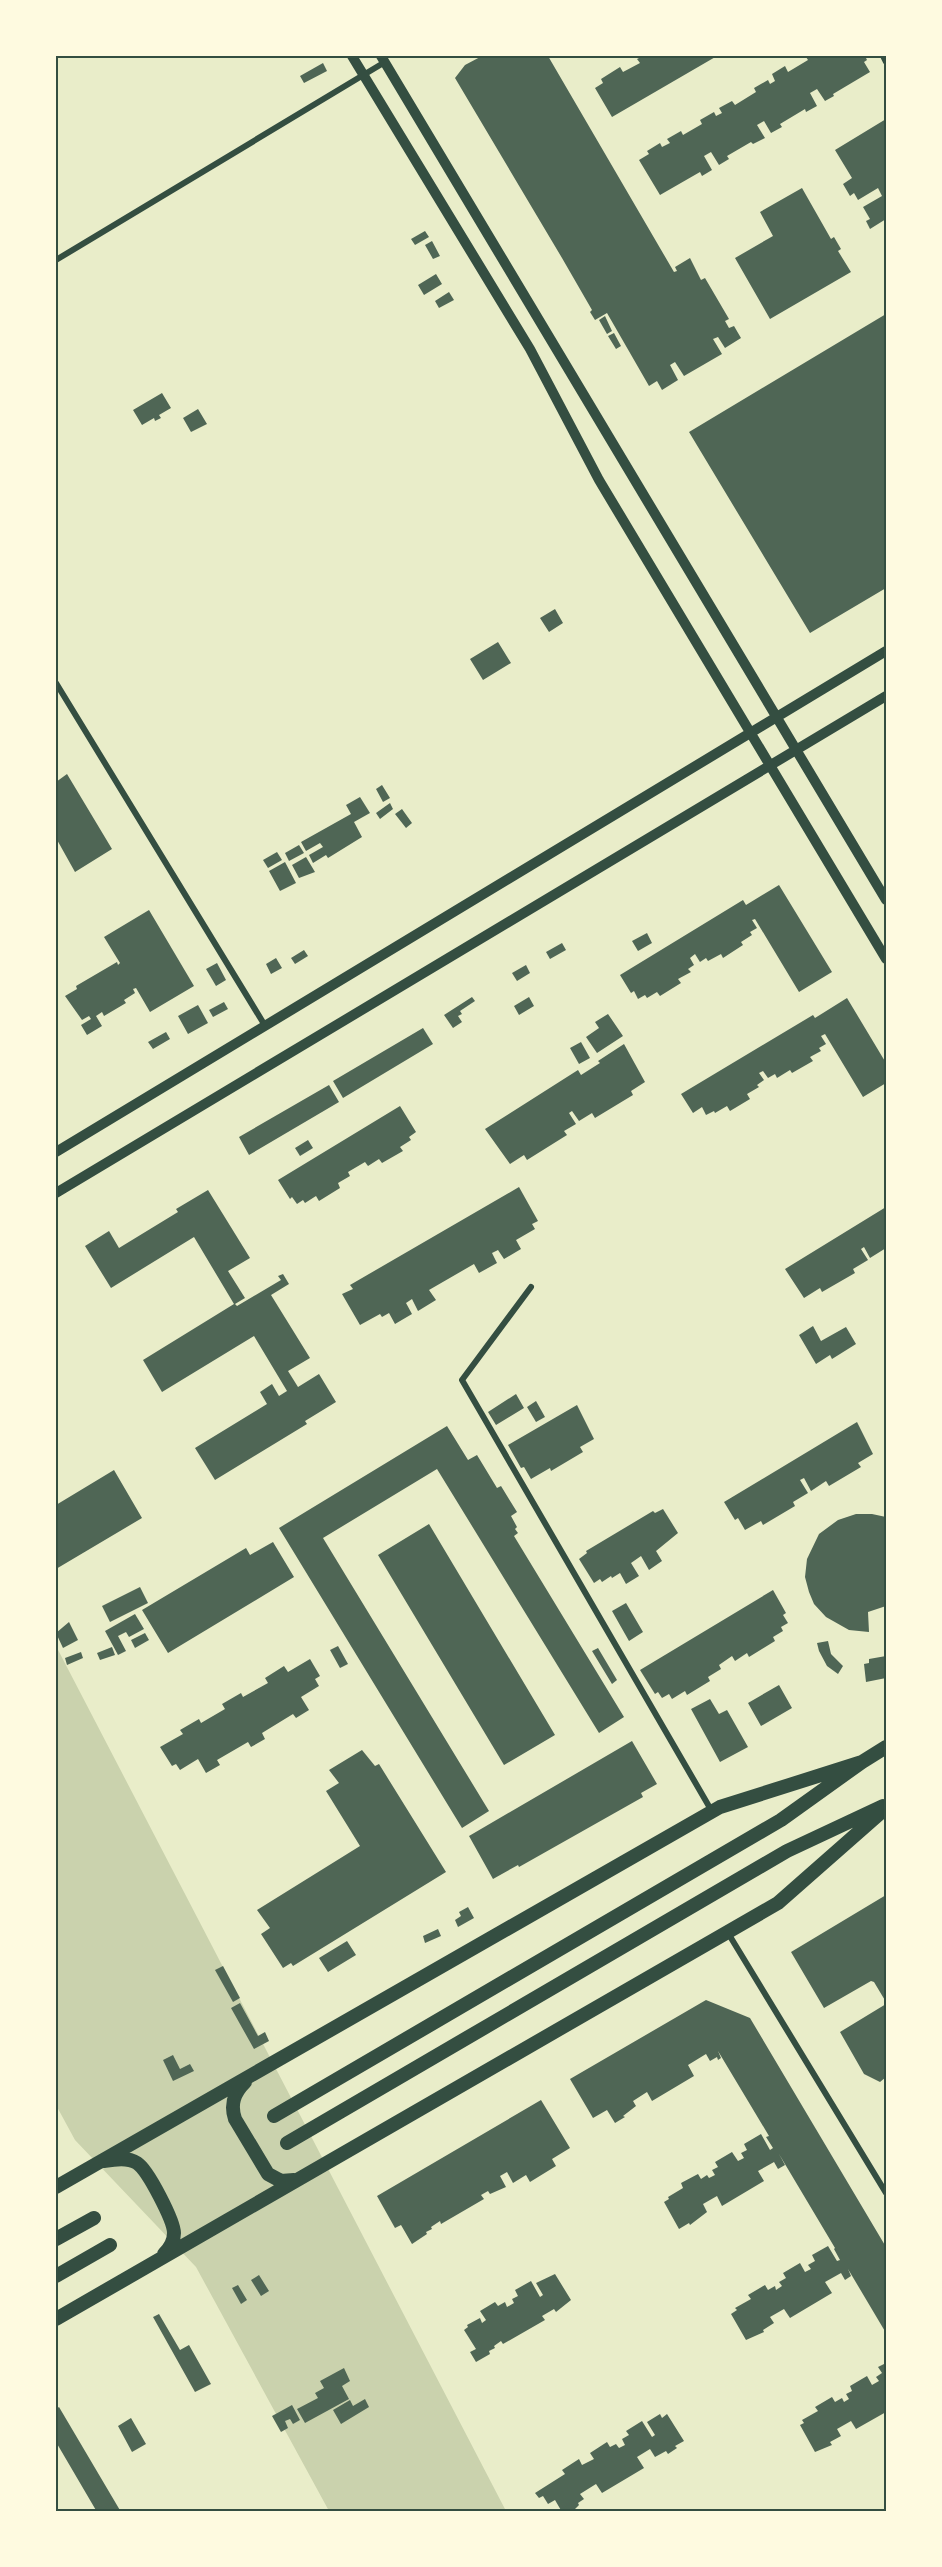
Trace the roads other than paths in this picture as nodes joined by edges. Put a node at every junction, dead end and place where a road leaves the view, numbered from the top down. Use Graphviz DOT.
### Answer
graph roads {
  1 [pos="352,56"];
  2 [pos="883,56"];
  3 [pos="383,59"];
  4 [pos="886,62"];
  5 [pos="363,74"];
  6 [pos="56,260"];
  7 [pos="886,651"];
  8 [pos="56,683"];
  9 [pos="886,696"];
  10 [pos="776,716"];
  11 [pos="751,731"];
  12 [pos="796,750"];
  13 [pos="771,765"];
  14 [pos="886,900"];
  15 [pos="886,959"];
  16 [pos="264,1024"];
  17 [pos="56,1152"];
  18 [pos="56,1193"];
  19 [pos="531,1287"];
  20 [pos="886,1747"];
  21 [pos="862,1762"];
  22 [pos="886,1806"];
  23 [pos="710,1808"];
  24 [pos="727,1933"];
  25 [pos="253,2074"];
  26 [pos="274,2116"];
  27 [pos="287,2143"];
  28 [pos="94,2165"];
  29 [pos="302,2177"];
  30 [pos="56,2187"];
  31 [pos="886,2193"];
  32 [pos="93,2217"];
  33 [pos="56,2239"];
  34 [pos="110,2245"];
  35 [pos="156,2261"];
  36 [pos="56,2276"];
  37 [pos="56,2319"];
  1 -- 5 [label="street"];
  2 -- 4 [label="street"];
  3 -- 5 [label="street"];
  3 -- 10 [label="street"];
  5 -- 6 [label="street"];
  5 -- 11 [label="street"];
  7 -- 10 [label="street"];
  8 -- 16 [label="street"];
  9 -- 12 [label="street"];
  10 -- 11 [label="street"];
  10 -- 12 [label="street"];
  11 -- 13 [label="street"];
  11 -- 16 [label="street"];
  12 -- 13 [label="street"];
  12 -- 14 [label="street"];
  13 -- 15 [label="street"];
  13 -- 18 [label="street"];
  16 -- 17 [label="street"];
  19 -- 23 [label="street"];
  20 -- 21 [label="main road"];
  21 -- 25 [label="main road"];
  21 -- 26 [label="main road"];
  22 -- 24 [label="main road"];
  22 -- 27 [label="main road"];
  24 -- 29 [label="main road"];
  24 -- 31 [label="street"];
  25 -- 28 [label="main road"];
  25 -- 29 [label="main road"];
  28 -- 30 [label="main road"];
  28 -- 35 [label="main road"];
  29 -- 35 [label="main road"];
  32 -- 33 [label="main road"];
  34 -- 36 [label="main road"];
  35 -- 37 [label="main road"];
}
